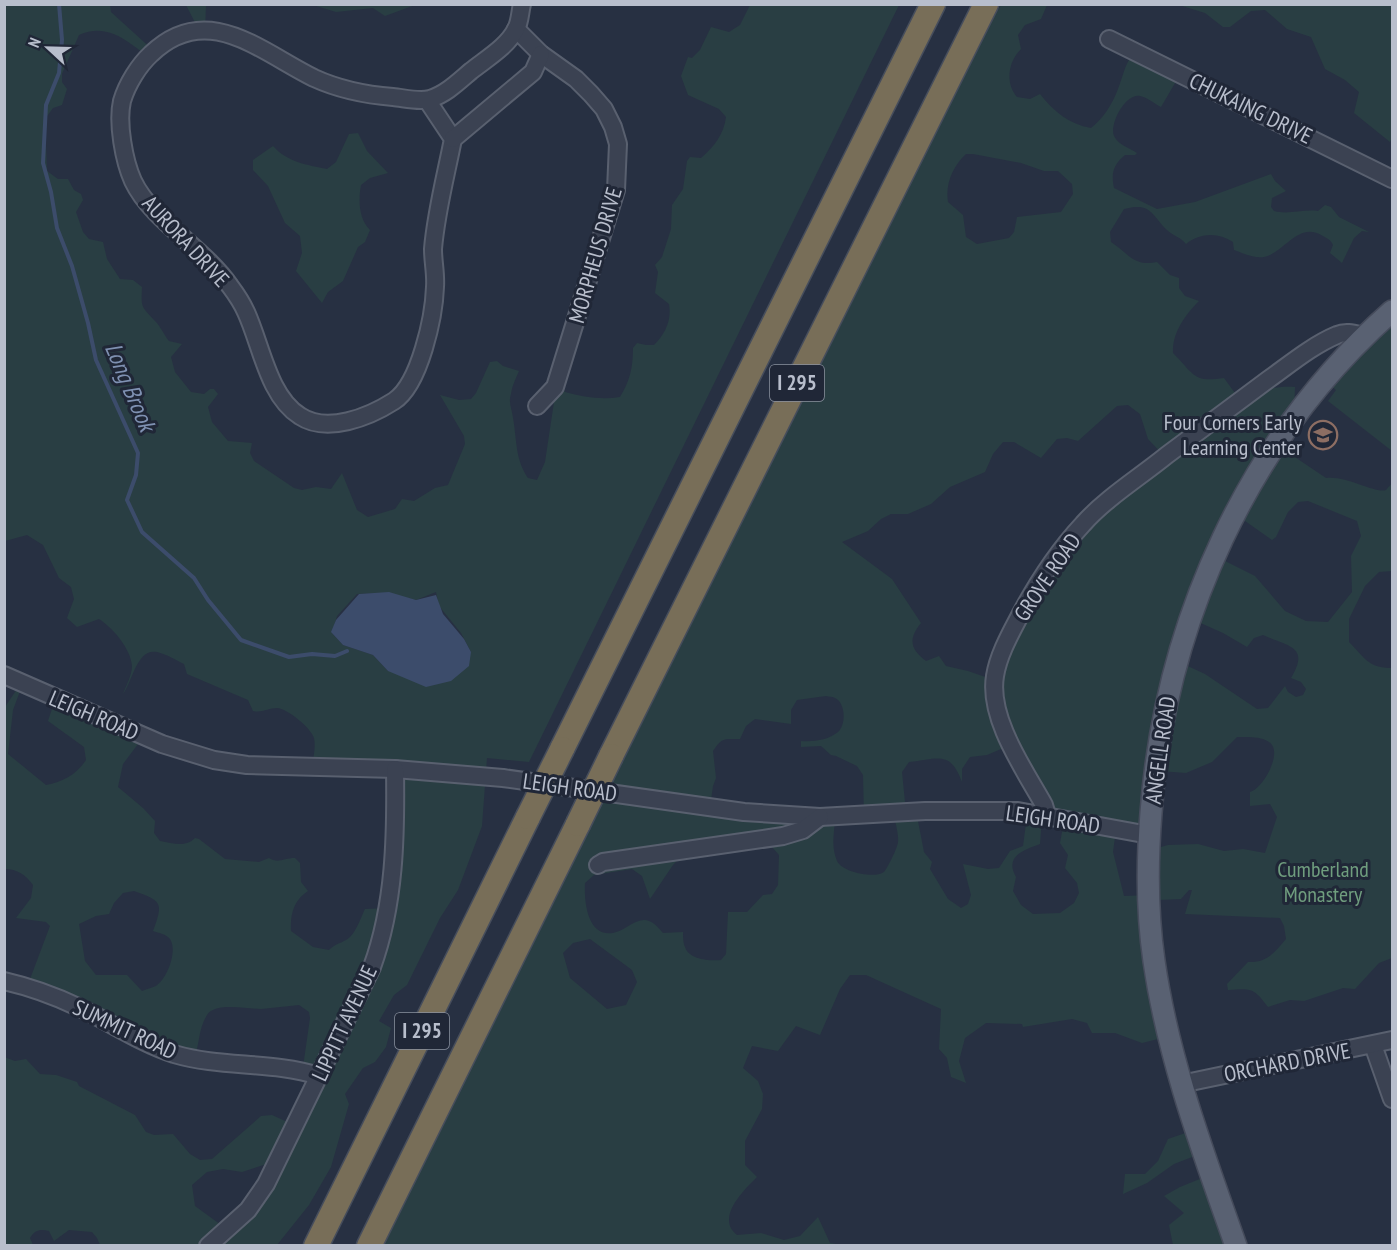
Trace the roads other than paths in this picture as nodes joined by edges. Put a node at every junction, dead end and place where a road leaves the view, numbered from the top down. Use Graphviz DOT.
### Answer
graph roads {
  1 [pos="522,4"];
  2 [pos="924,4"];
  3 [pos="933,4"];
  4 [pos="985,7"];
  5 [pos="516,29"];
  6 [pos="1109,39"];
  7 [pos="541,54"];
  8 [pos="887,96"];
  9 [pos="427,100"];
  10 [pos="453,139"];
  11 [pos="1392,179"];
  12 [pos="1392,311"];
  13 [pos="1364,336"];
  14 [pos="537,406"];
  15 [pos="4,675"];
  16 [pos="395,769"];
  17 [pos="1047,815"];
  18 [pos="820,817"];
  19 [pos="1149,835"];
  20 [pos="598,865"];
  21 [pos="4,981"];
  22 [pos="1392,1040"];
  23 [pos="1373,1045"];
  24 [pos="319,1076"];
  25 [pos="1181,1084"];
  26 [pos="1392,1099"];
  27 [pos="208,1245"];
  28 [pos="316,1245"];
  29 [pos="369,1245"];
  30 [pos="1236,1245"];
  1 -- 5 [label="street"];
  2 -- 8 [label="highway"];
  3 -- 8 [label="highway, I 295"];
  4 -- 29 [label="highway, I 295, bridge"];
  5 -- 7 [label="street"];
  5 -- 9 [label="street"];
  6 -- 11 [label="street, CHUKAING DRIVE"];
  7 -- 10 [label="street"];
  7 -- 14 [label="street, MORPHEUS DRIVE"];
  8 -- 28 [label="highway, I 295, bridge"];
  9 -- 10 [label="street"];
  9 -- 10 [label="street, AURORA DRIVE"];
  12 -- 13 [label="main road, ANGELL ROAD"];
  13 -- 17 [label="street, GROVE ROAD"];
  13 -- 19 [label="main road, ANGELL ROAD"];
  15 -- 16 [label="street, LEIGH ROAD"];
  16 -- 18 [label="street, LEIGH ROAD"];
  16 -- 24 [label="street, LIPPITT AVENUE"];
  17 -- 18 [label="street, LEIGH ROAD"];
  17 -- 19 [label="street, LEIGH ROAD"];
  18 -- 20 [label="street"];
  19 -- 25 [label="main road, ANGELL ROAD"];
  21 -- 24 [label="street, SUMMIT ROAD"];
  22 -- 23 [label="street, ORCHARD DRIVE"];
  23 -- 25 [label="street, ORCHARD DRIVE"];
  23 -- 26 [label="street"];
  24 -- 27 [label="street, LIPPITT AVENUE"];
  25 -- 30 [label="main road, ANGELL ROAD"];
}
